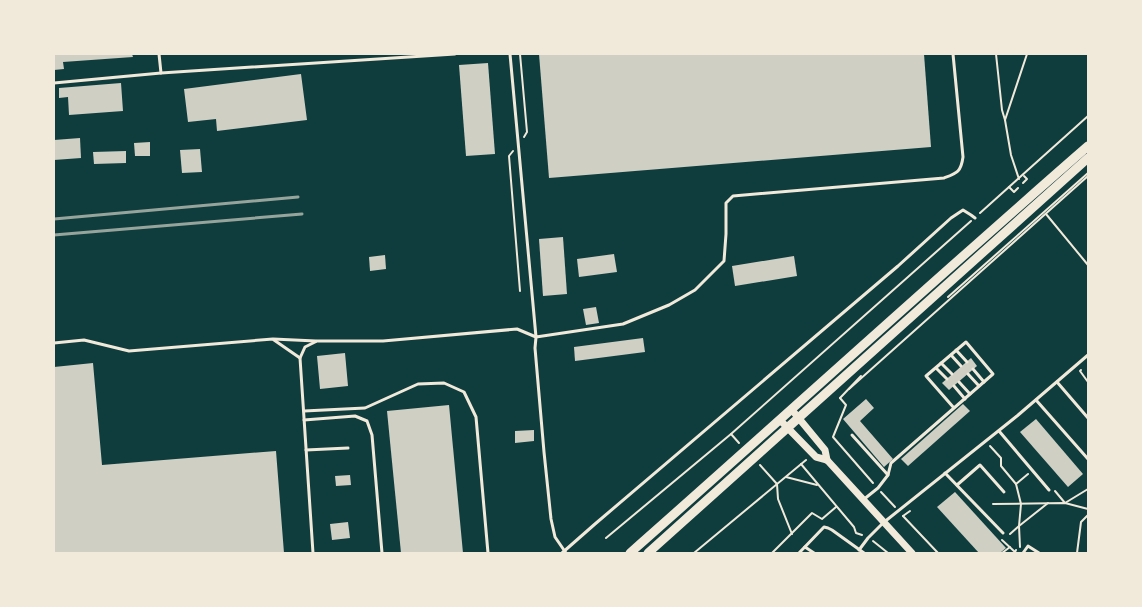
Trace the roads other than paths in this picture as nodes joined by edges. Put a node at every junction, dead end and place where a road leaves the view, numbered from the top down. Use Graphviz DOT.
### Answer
graph roads {
  1 [pos="159,54"];
  2 [pos="455,54"];
  3 [pos="510,54"];
  4 [pos="953,54"];
  5 [pos="160,73"];
  6 [pos="54,83"];
  7 [pos="1088,146"];
  8 [pos="1088,158"];
  9 [pos="975,218"];
  10 [pos="536,336"];
  11 [pos="274,339"];
  12 [pos="317,341"];
  13 [pos="54,343"];
  14 [pos="956,350"];
  15 [pos="951,355"];
  16 [pos="1088,355"];
  17 [pos="300,358"];
  18 [pos="966,362"];
  19 [pos="941,363"];
  20 [pos="961,366"];
  21 [pos="936,368"];
  22 [pos="973,369"];
  23 [pos="952,374"];
  24 [pos="968,374"];
  25 [pos="947,379"];
  26 [pos="959,382"];
  27 [pos="984,382"];
  28 [pos="1057,382"];
  29 [pos="954,386"];
  30 [pos="979,386"];
  31 [pos="970,394"];
  32 [pos="965,399"];
  33 [pos="1036,400"];
  34 [pos="954,408"];
  35 [pos="792,410"];
  36 [pos="304,411"];
  37 [pos="799,418"];
  38 [pos="1088,418"];
  39 [pos="304,420"];
  40 [pos="780,420"];
  41 [pos="788,428"];
  42 [pos="999,430"];
  43 [pos="852,435"];
  44 [pos="348,448"];
  45 [pos="306,450"];
  46 [pos="1088,459"];
  47 [pos="827,460"];
  48 [pos="945,473"];
  49 [pos="888,475"];
  50 [pos="957,485"];
  51 [pos="1049,490"];
  52 [pos="1004,492"];
  53 [pos="863,500"];
  54 [pos="883,523"];
  55 [pos="1003,533"];
  56 [pos="805,547"];
  57 [pos="859,550"];
  58 [pos="564,552"];
  59 [pos="313,553"];
  60 [pos="382,553"];
  61 [pos="488,553"];
  62 [pos="630,553"];
  63 [pos="648,553"];
  64 [pos="799,553"];
  65 [pos="814,553"];
  66 [pos="864,553"];
  67 [pos="912,553"];
  68 [pos="1023,553"];
  69 [pos="1039,553"];
  1 -- 5 [label="lane"];
  2 -- 5 [label="lane"];
  3 -- 10 [label="lane"];
  4 -- 10 [label="lane"];
  5 -- 6 [label="lane"];
  7 -- 35 [label="main road"];
  8 -- 37 [label="main road"];
  9 -- 58 [label="lane"];
  10 -- 12 [label="lane"];
  10 -- 58 [label="lane"];
  11 -- 12 [label="lane"];
  11 -- 13 [label="lane"];
  11 -- 17 [label="lane"];
  12 -- 17 [label="lane"];
  14 -- 15 [label="lane"];
  14 -- 18 [label="lane"];
  14 -- 27 [label="lane"];
  15 -- 19 [label="lane"];
  15 -- 20 [label="lane"];
  16 -- 28 [label="lane"];
  17 -- 36 [label="lane"];
  19 -- 21 [label="lane"];
  19 -- 23 [label="lane"];
  21 -- 25 [label="lane"];
  21 -- 34 [label="lane"];
  22 -- 27 [label="lane"];
  24 -- 30 [label="lane"];
  26 -- 31 [label="lane"];
  27 -- 30 [label="lane"];
  28 -- 33 [label="lane"];
  28 -- 38 [label="lane"];
  29 -- 32 [label="lane"];
  30 -- 31 [label="lane"];
  31 -- 32 [label="lane"];
  32 -- 34 [label="lane"];
  33 -- 42 [label="lane"];
  33 -- 46 [label="lane"];
  34 -- 49 [label="lane"];
  35 -- 37 [label="street"];
  35 -- 40 [label="main road"];
  36 -- 39 [label="lane"];
  36 -- 61 [label="lane"];
  37 -- 41 [label="main road"];
  37 -- 47 [label="street"];
  39 -- 45 [label="lane"];
  39 -- 60 [label="lane"];
  40 -- 41 [label="street"];
  40 -- 62 [label="main road"];
  41 -- 47 [label="street"];
  41 -- 63 [label="main road"];
  42 -- 48 [label="lane"];
  42 -- 51 [label="lane"];
  43 -- 49 [label="lane"];
  44 -- 45 [label="lane"];
  45 -- 59 [label="lane"];
  47 -- 53 [label="street"];
  48 -- 50 [label="lane"];
  48 -- 54 [label="lane"];
  49 -- 53 [label="lane"];
  50 -- 52 [label="lane"];
  50 -- 55 [label="lane"];
  53 -- 54 [label="street"];
  54 -- 57 [label="lane"];
  54 -- 67 [label="street"];
  56 -- 57 [label="lane"];
  56 -- 64 [label="lane"];
  56 -- 65 [label="lane"];
  57 -- 66 [label="lane"];
  68 -- 69 [label="lane"];
}
